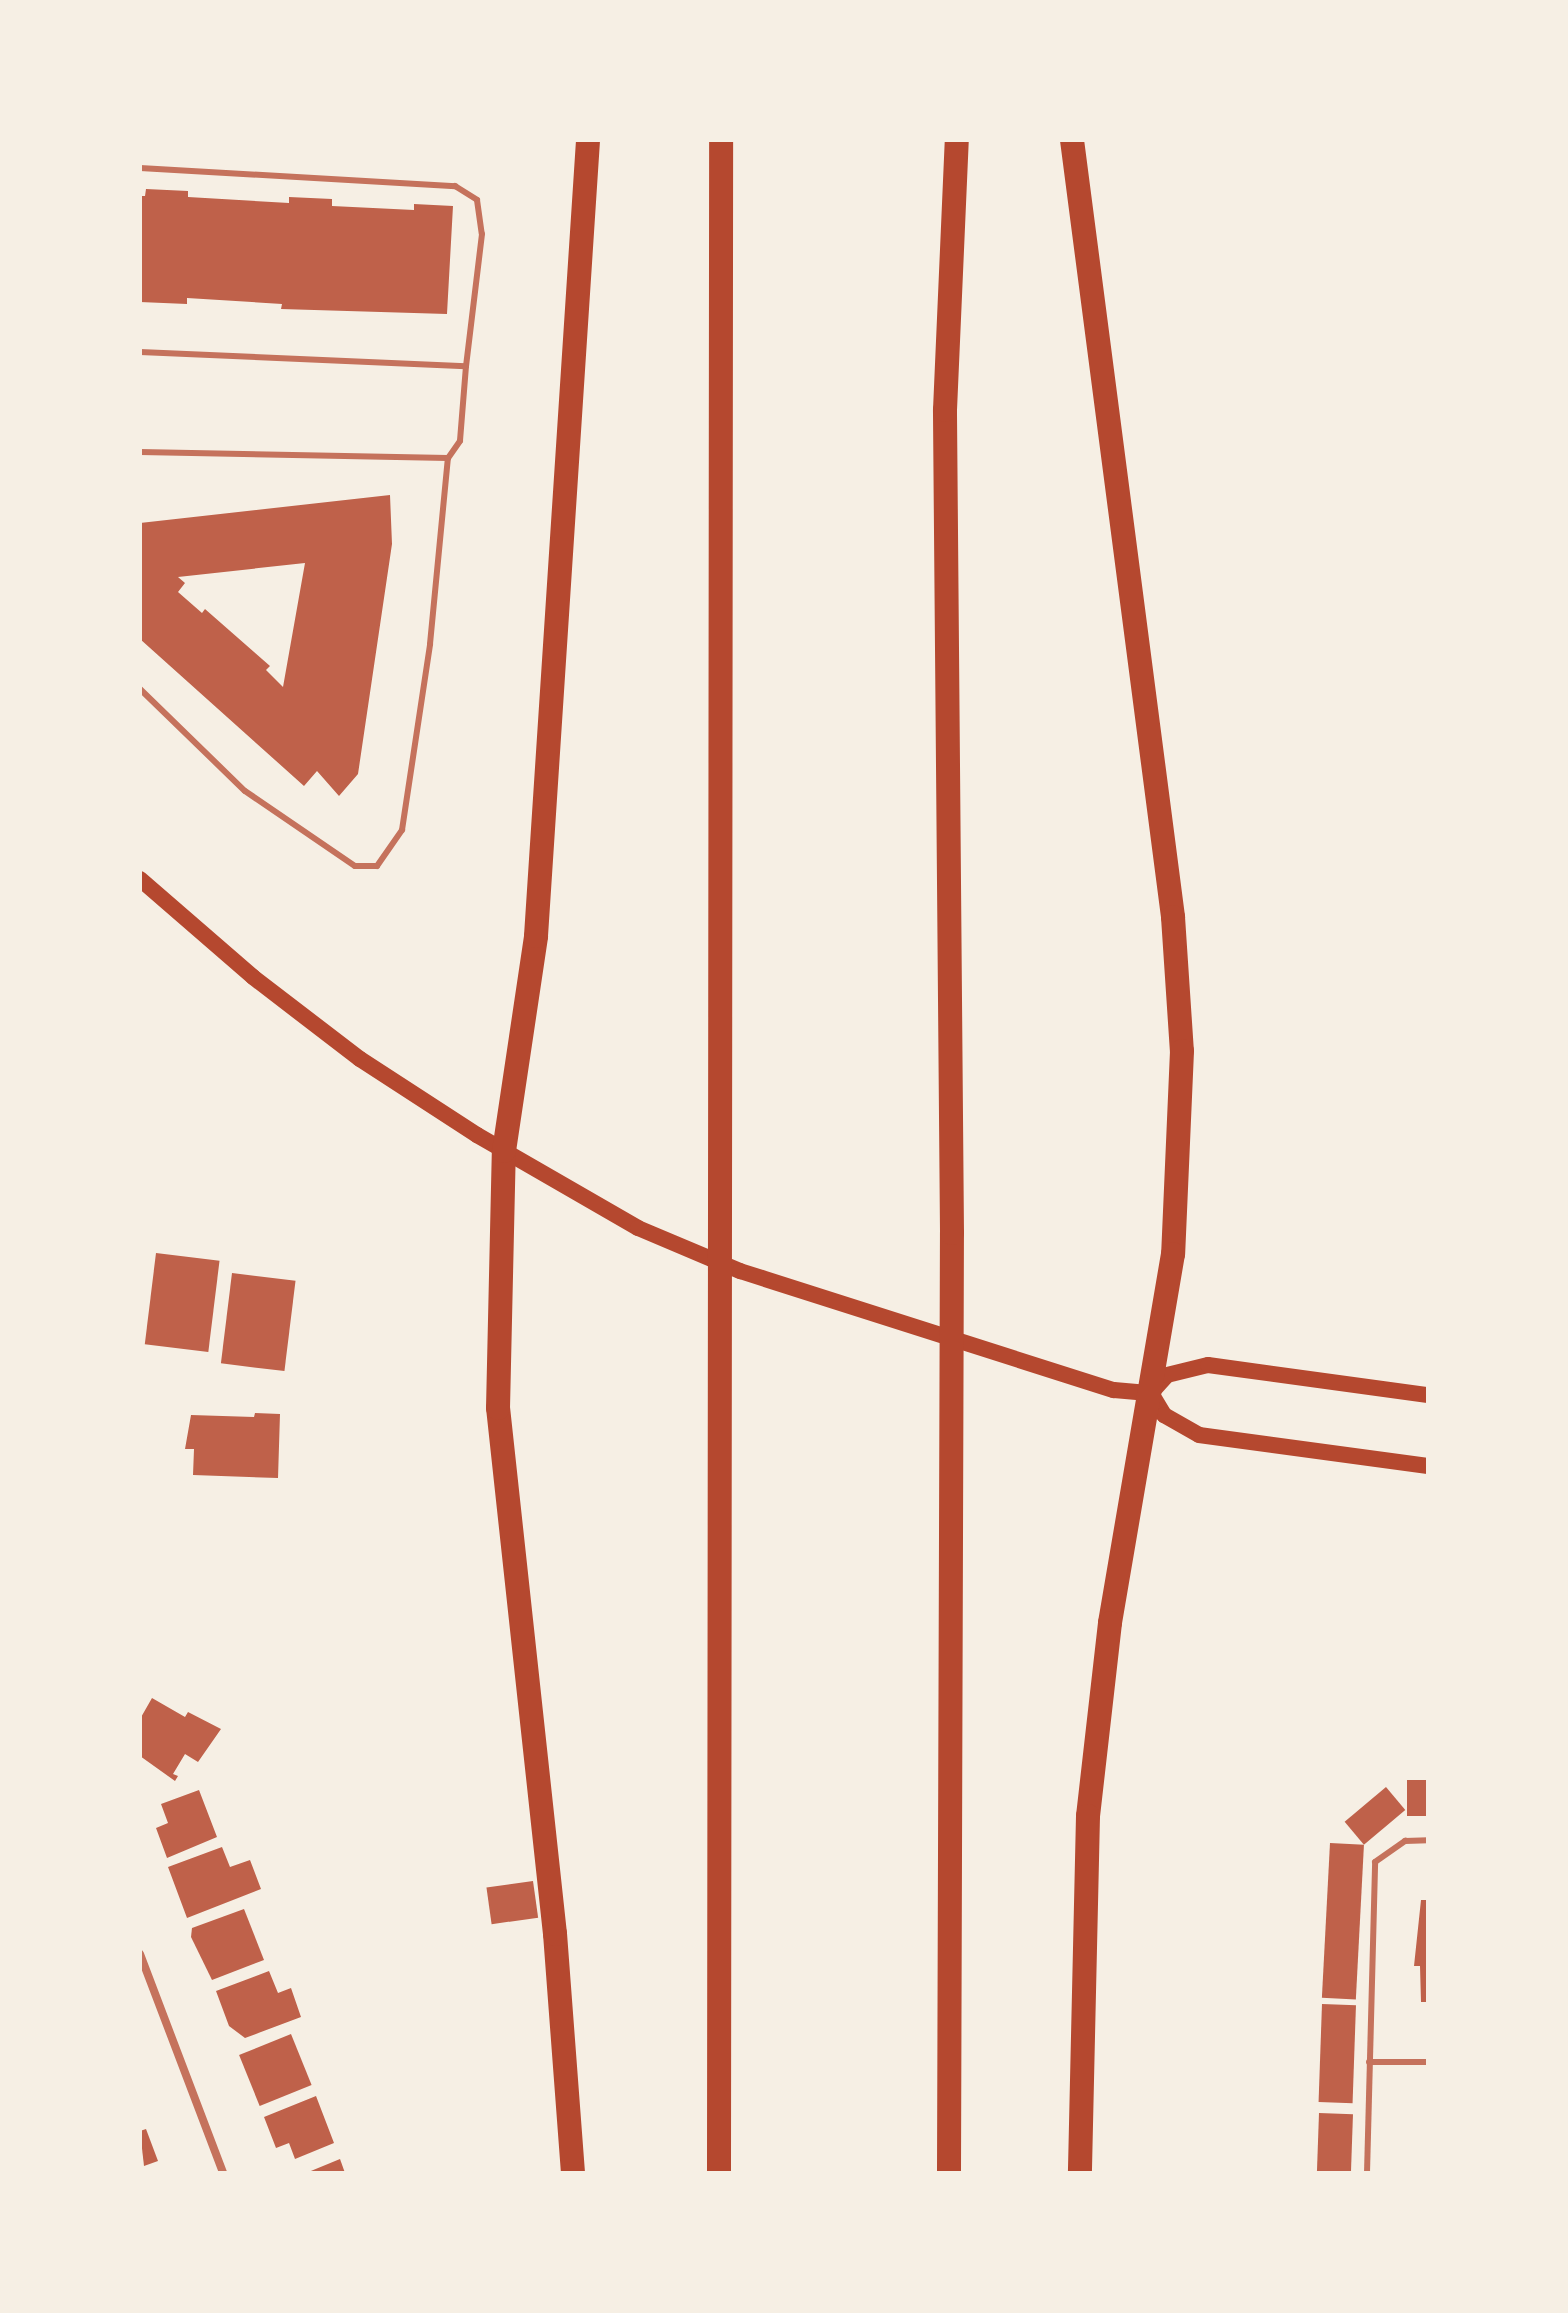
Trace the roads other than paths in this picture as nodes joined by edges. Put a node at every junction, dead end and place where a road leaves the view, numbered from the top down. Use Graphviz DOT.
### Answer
graph roads {
  1 [pos="588,140"];
  2 [pos="721,140"];
  3 [pos="957,140"];
  4 [pos="1072,140"];
  5 [pos="140,168"];
  6 [pos="140,352"];
  7 [pos="466,366"];
  8 [pos="140,452"];
  9 [pos="448,458"];
  10 [pos="140,689"];
  11 [pos="140,879"];
  12 [pos="504,1151"];
  13 [pos="1151,1393"];
  14 [pos="1428,1395"];
  15 [pos="1428,1466"];
  16 [pos="1428,1840"];
  17 [pos="140,1954"];
  18 [pos="1369,2062"];
  19 [pos="1428,2062"];
  20 [pos="223,2173"];
  21 [pos="573,2173"];
  22 [pos="719,2173"];
  23 [pos="949,2173"];
  24 [pos="1080,2173"];
  25 [pos="1367,2173"];
  1 -- 12 [label="highway"];
  2 -- 22 [label="highway"];
  3 -- 23 [label="highway"];
  4 -- 13 [label="highway"];
  5 -- 7 [label="lane"];
  6 -- 7 [label="lane"];
  7 -- 9 [label="lane"];
  8 -- 9 [label="lane"];
  9 -- 10 [label="lane"];
  11 -- 12 [label="main road"];
  12 -- 13 [label="main road"];
  12 -- 21 [label="highway"];
  13 -- 14 [label="main road"];
  13 -- 15 [label="main road"];
  13 -- 24 [label="highway"];
  16 -- 18 [label="lane"];
  17 -- 20 [label="street"];
  18 -- 19 [label="lane"];
  18 -- 25 [label="lane"];
}
